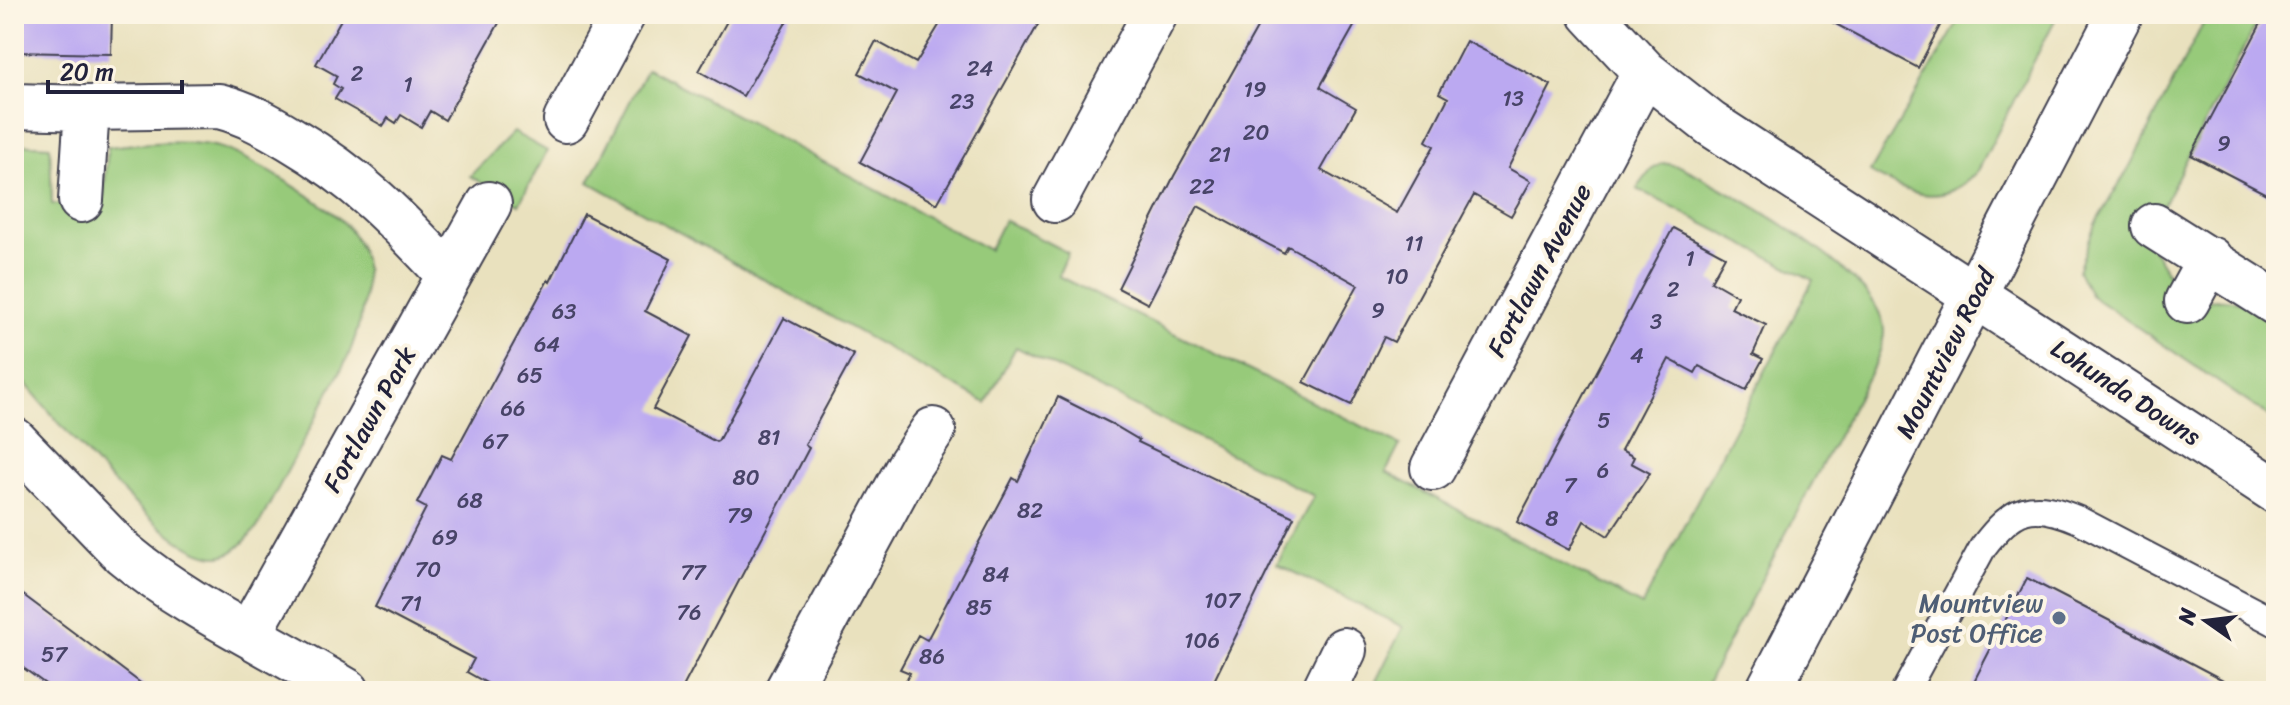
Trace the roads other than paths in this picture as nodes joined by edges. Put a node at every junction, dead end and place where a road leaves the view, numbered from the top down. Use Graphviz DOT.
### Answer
graph roads {
  1 [pos="623,14"];
  2 [pos="1155,14"];
  3 [pos="1591,14"];
  4 [pos="2120,14"];
  5 [pos="1645,72"];
  6 [pos="14,106"];
  7 [pos="87,108"];
  8 [pos="566,120"];
  9 [pos="81,200"];
  10 [pos="1055,200"];
  11 [pos="489,204"];
  12 [pos="2154,226"];
  13 [pos="2210,259"];
  14 [pos="449,275"];
  15 [pos="1974,294"];
  16 [pos="2187,301"];
  17 [pos="2276,303"];
  18 [pos="933,430"];
  19 [pos="14,440"];
  20 [pos="1433,468"];
  21 [pos="2276,491"];
  22 [pos="2276,623"];
  23 [pos="249,634"];
  24 [pos="1344,650"];
  25 [pos="347,691"];
  26 [pos="787,691"];
  27 [pos="1324,691"];
  28 [pos="1768,691"];
  29 [pos="1905,691"];
  1 -- 8 [label="street"];
  2 -- 10 [label="street"];
  3 -- 5 [label="street"];
  4 -- 15 [label="street, Mountview Road"];
  5 -- 15 [label="street"];
  5 -- 20 [label="street, Fortlawn Avenue"];
  6 -- 7 [label="street"];
  7 -- 9 [label="street"];
  7 -- 14 [label="street"];
  11 -- 14 [label="street, Fortlawn Park"];
  12 -- 13 [label="street"];
  13 -- 16 [label="street"];
  13 -- 17 [label="street"];
  14 -- 23 [label="street, Fortlawn Park"];
  15 -- 21 [label="street, Lohunda Downs"];
  15 -- 28 [label="street, Mountview Road"];
  18 -- 26 [label="street"];
  19 -- 23 [label="street"];
  22 -- 29 [label="lane"];
  23 -- 25 [label="street"];
  24 -- 27 [label="street"];
}
